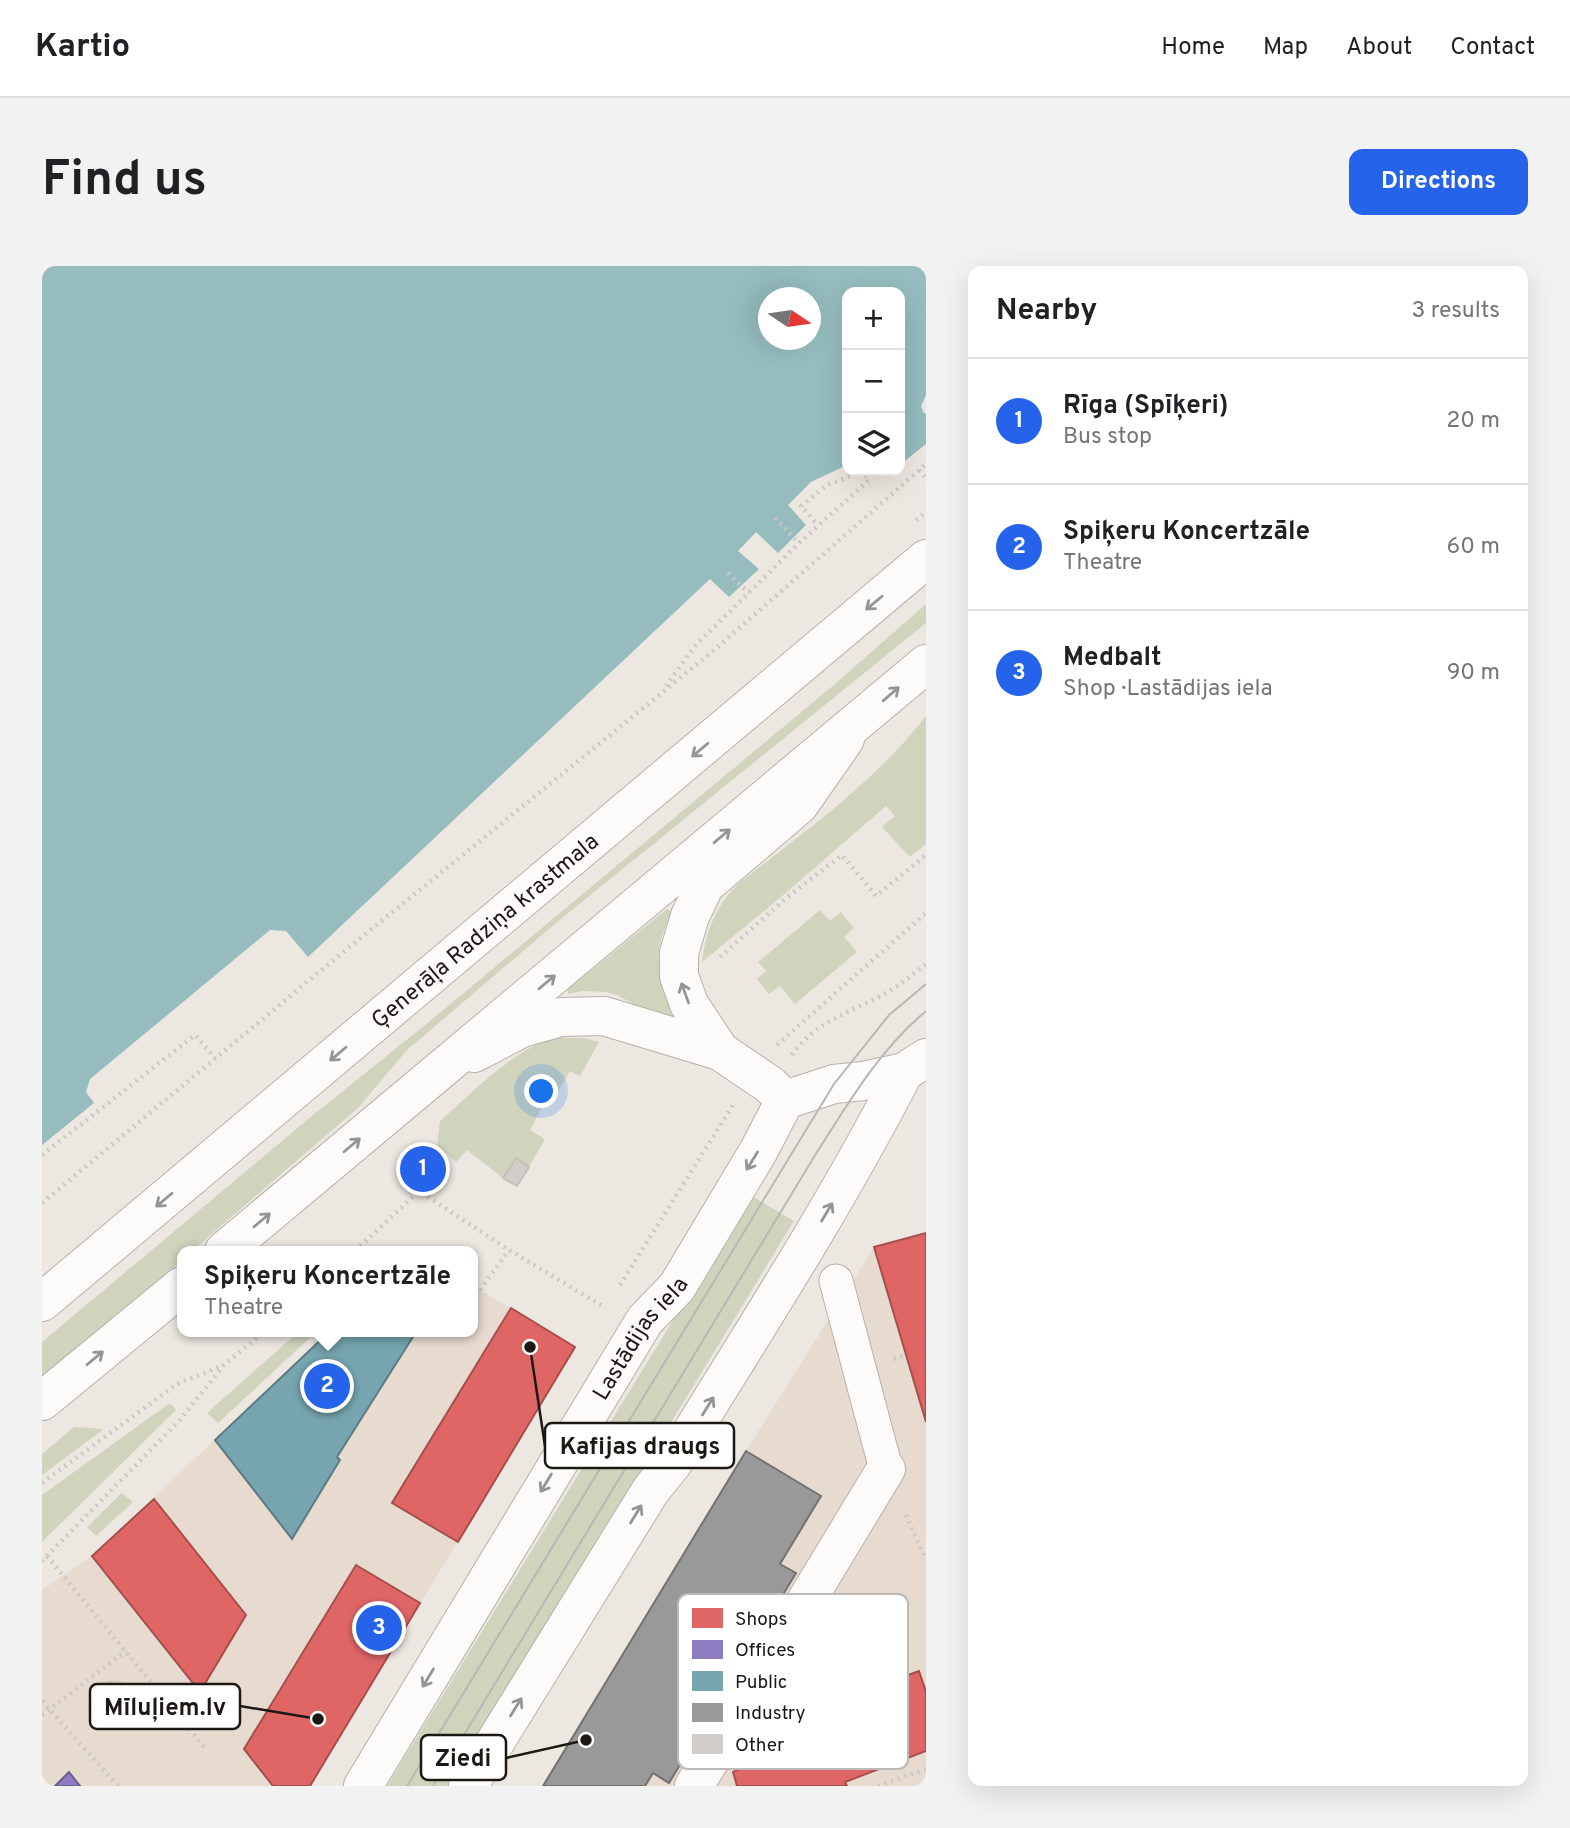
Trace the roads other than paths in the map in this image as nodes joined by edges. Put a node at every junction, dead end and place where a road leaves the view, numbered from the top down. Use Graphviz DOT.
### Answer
graph roads {
  1 [pos="926,559"];
  2 [pos="926,664"];
  3 [pos="856,725"];
  4 [pos="720,1051"];
  5 [pos="915,1065"];
  6 [pos="438,1072"];
  7 [pos="785,1100"];
  8 [pos="230,1246"];
  9 [pos="836,1281"];
  10 [pos="177,1290"];
  11 [pos="42,1302"];
  12 [pos="42,1401"];
  13 [pos="886,1469"];
  14 [pos="810,1594"];
  15 [pos="704,1769"];
  16 [pos="362,1786"];
  17 [pos="468,1786"];
  18 [pos="694,1786"];
  1 -- 11 [label="street, Ģenerāļa Radziņa krastmala, one-way"];
  3 -- 2 [label="street, one-way"];
  4 -- 3 [label="street, one-way"];
  6 -- 3 [label="street, one-way"];
  4 -- 6 [label="street"];
  4 -- 7 [label="street"];
  5 -- 7 [label="street"];
  17 -- 5 [label="street, one-way"];
  8 -- 6 [label="street, one-way"];
  7 -- 16 [label="street, Lastādijas iela, one-way"];
  9 -- 13 [label="street"];
  12 -- 10 [label="street, one-way"];
  13 -- 14 [label="street"];
  15 -- 18 [label="street"];
}
